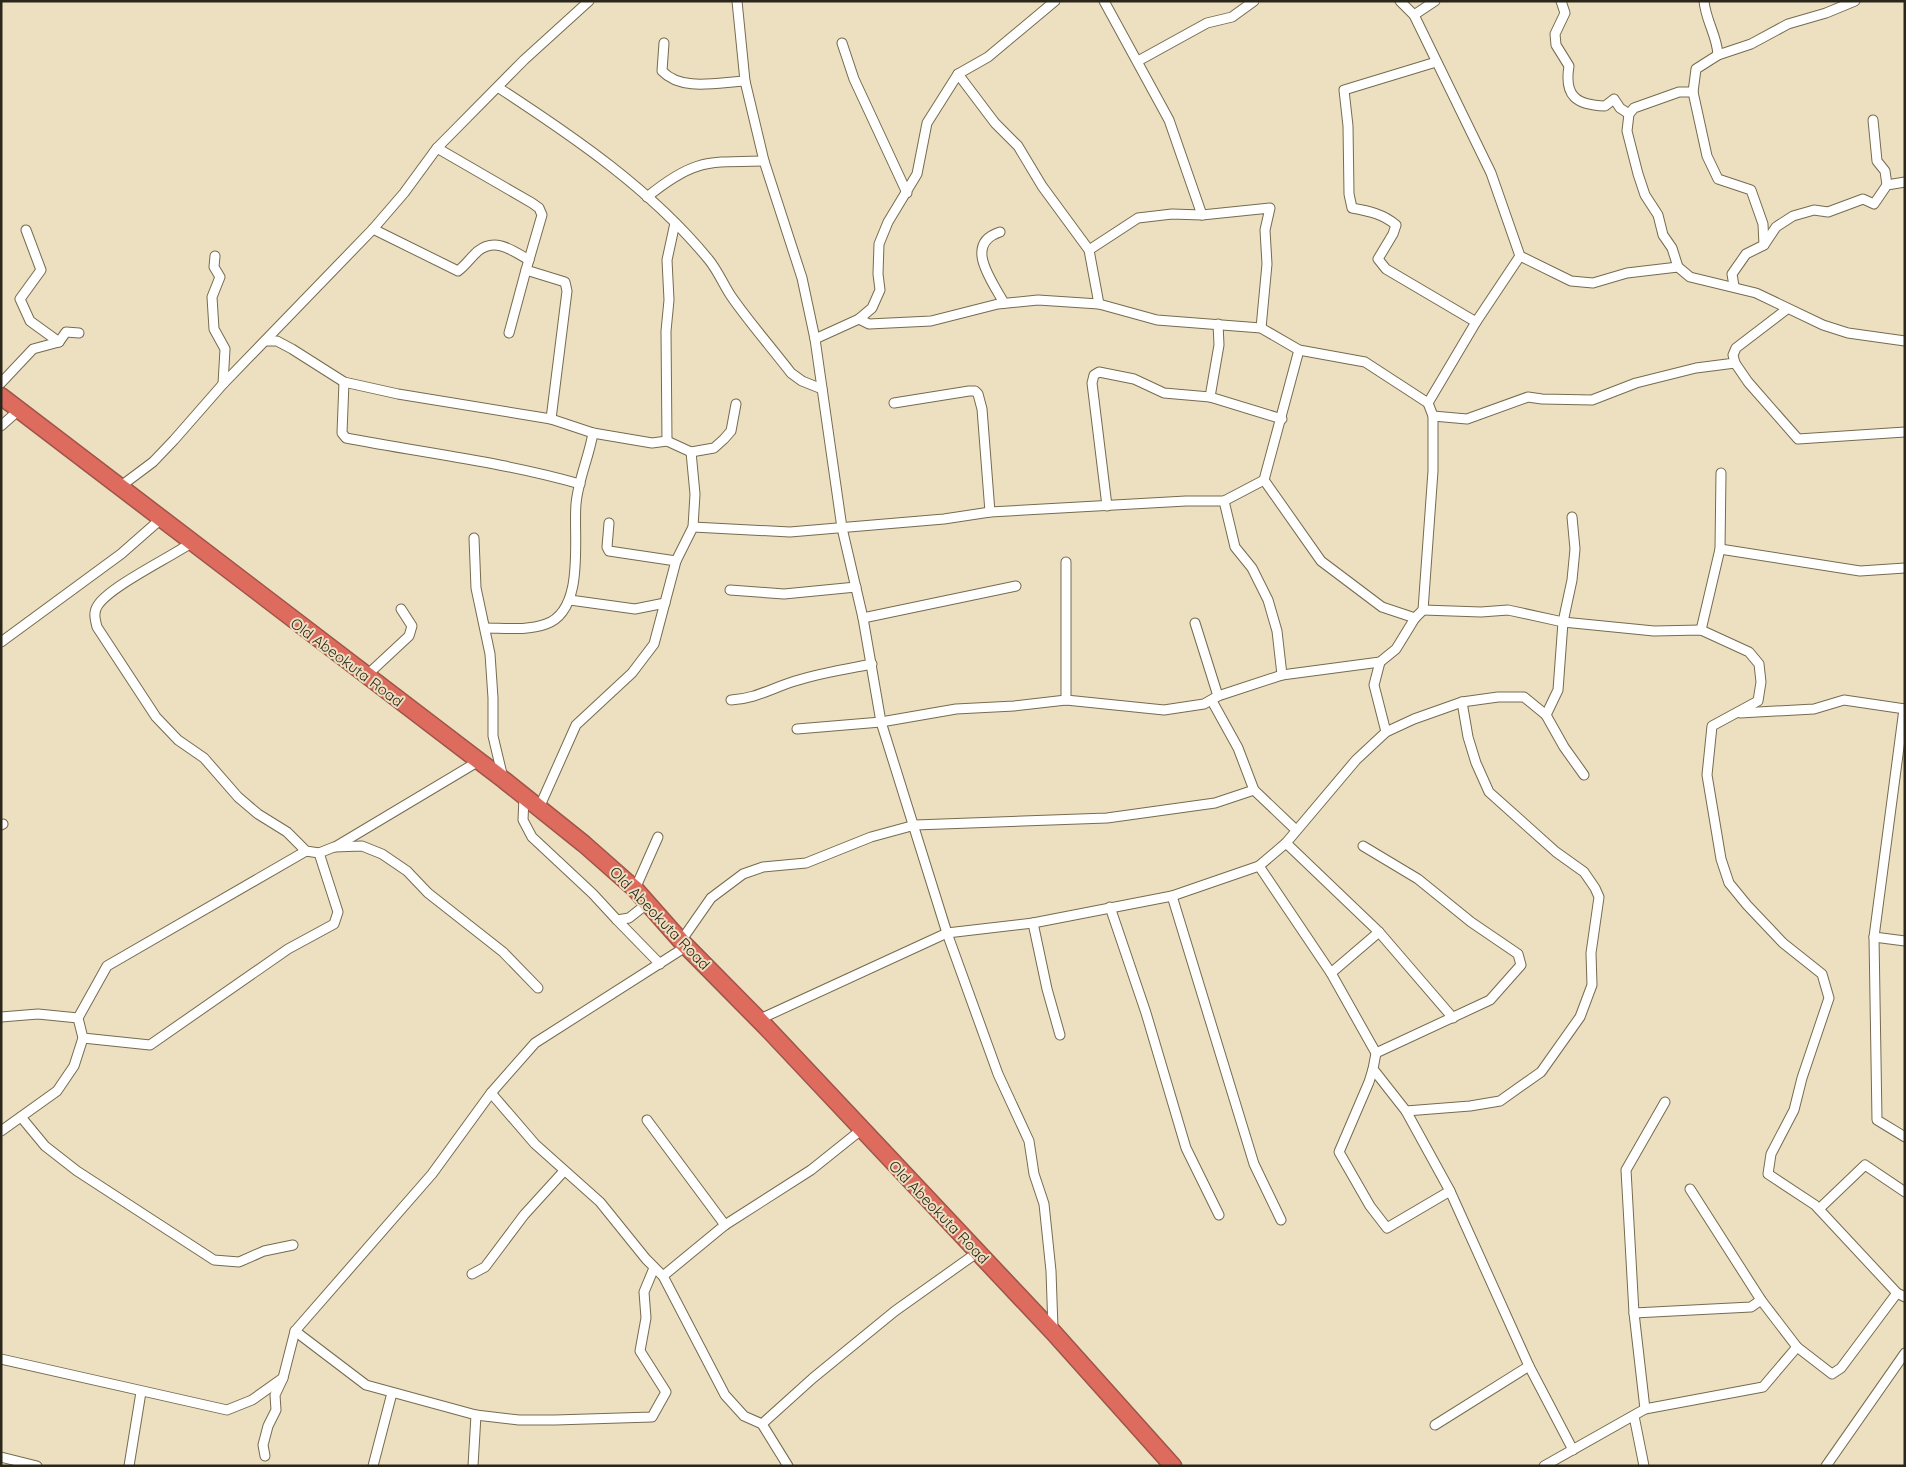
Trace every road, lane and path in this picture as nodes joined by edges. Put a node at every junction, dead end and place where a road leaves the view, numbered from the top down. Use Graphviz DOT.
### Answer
graph roads {
  1 [pos="589,1"];
  2 [pos="737,1"];
  3 [pos="1055,1"];
  4 [pos="1104,1"];
  5 [pos="1254,1"];
  6 [pos="1400,1"];
  7 [pos="1435,1"];
  8 [pos="1561,1"];
  9 [pos="1704,1"];
  10 [pos="1855,1"];
  11 [pos="1414,15"];
  12 [pos="664,43"];
  13 [pos="842,43"];
  14 [pos="1718,55"];
  15 [pos="1138,61"];
  16 [pos="1436,62"];
  17 [pos="958,74"];
  18 [pos="745,81"];
  19 [pos="499,88"];
  20 [pos="1693,92"];
  21 [pos="1629,114"];
  22 [pos="1873,120"];
  23 [pos="437,148"];
  24 [pos="764,161"];
  25 [pos="1905,182"];
  26 [pos="1887,185"];
  27 [pos="907,193"];
  28 [pos="647,197"];
  29 [pos="1202,215"];
  30 [pos="675,223"];
  31 [pos="373,229"];
  32 [pos="26,230"];
  33 [pos="1000,232"];
  34 [pos="1764,245"];
  35 [pos="1088,250"];
  36 [pos="215,256"];
  37 [pos="1520,256"];
  38 [pos="529,260"];
  39 [pos="1678,267"];
  40 [pos="526,270"];
  41 [pos="1734,286"];
  42 [pos="1004,303"];
  43 [pos="1099,304"];
  44 [pos="1788,309"];
  45 [pos="859,319"];
  46 [pos="1476,322"];
  47 [pos="1218,324"];
  48 [pos="1261,328"];
  49 [pos="79,332"];
  50 [pos="510,333"];
  51 [pos="815,339"];
  52 [pos="266,341"];
  53 [pos="1905,341"];
  54 [pos="59,342"];
  55 [pos="1299,350"];
  56 [pos="1735,363"];
  57 [pos="344,382"];
  58 [pos="1,383"];
  59 [pos="223,384"];
  60 [pos="822,389"];
  61 [pos="1,396"];
  62 [pos="1210,397"];
  63 [pos="894,403"];
  64 [pos="1428,403"];
  65 [pos="736,404"];
  66 [pos="19,410"];
  67 [pos="1433,416"];
  68 [pos="1282,419"];
  69 [pos="551,420"];
  70 [pos="1,426"];
  71 [pos="1905,432"];
  72 [pos="593,433"];
  73 [pos="667,441"];
  74 [pos="691,452"];
  75 [pos="1721,474"];
  76 [pos="1264,480"];
  77 [pos="580,484"];
  78 [pos="121,486"];
  79 [pos="1224,501"];
  80 [pos="1107,506"];
  81 [pos="990,512"];
  82 [pos="1572,516"];
  83 [pos="162,518"];
  84 [pos="609,523"];
  85 [pos="693,527"];
  86 [pos="842,528"];
  87 [pos="474,538"];
  88 [pos="192,543"];
  89 [pos="1720,549"];
  90 [pos="676,561"];
  91 [pos="1066,562"];
  92 [pos="1905,568"];
  93 [pos="1016,586"];
  94 [pos="856,587"];
  95 [pos="730,590"];
  96 [pos="570,600"];
  97 [pos="665,603"];
  98 [pos="401,609"];
  99 [pos="1423,610"];
  100 [pos="862,618"];
  101 [pos="1416,618"];
  102 [pos="1563,622"];
  103 [pos="1196,623"];
  104 [pos="485,628"];
  105 [pos="1701,630"];
  106 [pos="4,638"];
  107 [pos="1380,662"];
  108 [pos="872,664"];
  109 [pos="1282,675"];
  110 [pos="366,676"];
  111 [pos="1215,699"];
  112 [pos="731,700"];
  113 [pos="1066,700"];
  114 [pos="1462,702"];
  115 [pos="1904,710"];
  116 [pos="1735,713"];
  117 [pos="1546,715"];
  118 [pos="881,722"];
  119 [pos="797,729"];
  120 [pos="1386,732"];
  121 [pos="479,761"];
  122 [pos="1584,776"];
  123 [pos="504,780"];
  124 [pos="1254,790"];
  125 [pos="524,797"];
  126 [pos="538,808"];
  127 [pos="915,825"];
  128 [pos="1296,830"];
  129 [pos="658,837"];
  130 [pos="1286,843"];
  131 [pos="1363,846"];
  132 [pos="334,848"];
  133 [pos="306,851"];
  134 [pos="319,853"];
  135 [pos="1259,866"];
  136 [pos="635,889"];
  137 [pos="1172,896"];
  138 [pos="648,903"];
  139 [pos="1110,906"];
  140 [pos="617,920"];
  141 [pos="1033,923"];
  142 [pos="1379,932"];
  143 [pos="947,933"];
  144 [pos="1874,937"];
  145 [pos="1905,941"];
  146 [pos="684,944"];
  147 [pos="660,964"];
  148 [pos="1331,973"];
  149 [pos="538,988"];
  150 [pos="1,1017"];
  151 [pos="78,1018"];
  152 [pos="1453,1018"];
  153 [pos="758,1020"];
  154 [pos="1060,1035"];
  155 [pos="83,1038"];
  156 [pos="1376,1053"];
  157 [pos="1373,1069"];
  158 [pos="491,1093"];
  159 [pos="1664,1102"];
  160 [pos="1406,1111"];
  161 [pos="21,1117"];
  162 [pos="647,1120"];
  163 [pos="861,1130"];
  164 [pos="1,1131"];
  165 [pos="1905,1138"];
  166 [pos="564,1171"];
  167 [pos="1690,1189"];
  168 [pos="1450,1191"];
  169 [pos="1905,1192"];
  170 [pos="1819,1209"];
  171 [pos="1218,1215"];
  172 [pos="1281,1220"];
  173 [pos="725,1225"];
  174 [pos="293,1245"];
  175 [pos="978,1252"];
  176 [pos="654,1268"];
  177 [pos="472,1274"];
  178 [pos="663,1276"];
  179 [pos="1901,1295"];
  180 [pos="1761,1300"];
  181 [pos="1634,1313"];
  182 [pos="295,1331"];
  183 [pos="1053,1332"];
  184 [pos="1797,1347"];
  185 [pos="1905,1353"];
  186 [pos="1,1359"];
  187 [pos="1529,1366"];
  188 [pos="283,1378"];
  189 [pos="142,1392"];
  190 [pos="392,1393"];
  191 [pos="1646,1409"];
  192 [pos="476,1415"];
  193 [pos="1634,1416"];
  194 [pos="762,1424"];
  195 [pos="1435,1425"];
  196 [pos="1572,1450"];
  197 [pos="265,1456"];
  198 [pos="1,1457"];
  199 [pos="31,1465"];
  200 [pos="785,1465"];
  201 [pos="129,1466"];
  202 [pos="373,1466"];
  203 [pos="474,1466"];
  204 [pos="1174,1466"];
  205 [pos="1544,1466"];
  206 [pos="1644,1466"];
  207 [pos="1826,1466"];
  1 -- 19 [label="street"];
  2 -- 18 [label="street"];
  3 -- 17 [label="street"];
  4 -- 15 [label="street"];
  5 -- 15 [label="street"];
  6 -- 11 [label="street"];
  7 -- 11 [label="street"];
  8 -- 21 [label="street"];
  9 -- 14 [label="street"];
  10 -- 14 [label="street"];
  11 -- 16 [label="street"];
  12 -- 18 [label="street"];
  13 -- 27 [label="street"];
  14 -- 20 [label="street"];
  15 -- 29 [label="street"];
  16 -- 37 [label="street"];
  16 -- 46 [label="street"];
  17 -- 27 [label="street"];
  17 -- 35 [label="street"];
  18 -- 24 [label="street"];
  19 -- 23 [label="street"];
  19 -- 28 [label="street"];
  20 -- 21 [label="street"];
  20 -- 34 [label="street"];
  21 -- 39 [label="street"];
  22 -- 26 [label="street"];
  23 -- 31 [label="street"];
  23 -- 38 [label="street"];
  24 -- 28 [label="street"];
  24 -- 51 [label="street"];
  25 -- 26 [label="street"];
  26 -- 34 [label="street"];
  27 -- 45 [label="street"];
  28 -- 30 [label="street"];
  29 -- 35 [label="street"];
  29 -- 48 [label="street"];
  30 -- 60 [label="street"];
  30 -- 73 [label="street"];
  31 -- 38 [label="street"];
  31 -- 52 [label="street"];
  32 -- 54 [label="street"];
  33 -- 42 [label="street"];
  34 -- 41 [label="street"];
  35 -- 43 [label="street"];
  36 -- 59 [label="street"];
  37 -- 39 [label="street"];
  37 -- 46 [label="street"];
  38 -- 40 [label="street"];
  39 -- 41 [label="street"];
  40 -- 50 [label="street"];
  40 -- 69 [label="street"];
  41 -- 44 [label="street"];
  42 -- 43 [label="street"];
  42 -- 45 [label="street"];
  43 -- 47 [label="street"];
  44 -- 53 [label="street"];
  44 -- 56 [label="street"];
  45 -- 51 [label="street"];
  46 -- 64 [label="street"];
  47 -- 48 [label="street"];
  47 -- 62 [label="street"];
  48 -- 55 [label="street"];
  49 -- 54 [label="street"];
  51 -- 60 [label="street"];
  52 -- 57 [label="street"];
  52 -- 59 [label="street"];
  54 -- 58 [label="street"];
  55 -- 64 [label="street"];
  55 -- 68 [label="street"];
  56 -- 67 [label="street"];
  56 -- 71 [label="street"];
  57 -- 69 [label="street"];
  57 -- 77 [label="street"];
  59 -- 78 [label="street"];
  60 -- 86 [label="street"];
  61 -- 66 [label="highway, Old Abeokuta Road"];
  62 -- 68 [label="street"];
  62 -- 80 [label="street"];
  63 -- 81 [label="street"];
  64 -- 67 [label="street"];
  65 -- 74 [label="street"];
  66 -- 70 [label="street"];
  66 -- 78 [label="highway, Old Abeokuta Road"];
  67 -- 99 [label="street"];
  68 -- 76 [label="street"];
  69 -- 72 [label="street"];
  72 -- 73 [label="street"];
  72 -- 77 [label="street"];
  73 -- 74 [label="street"];
  74 -- 85 [label="street"];
  75 -- 89 [label="street"];
  76 -- 79 [label="street"];
  76 -- 101 [label="street"];
  77 -- 96 [label="street"];
  78 -- 83 [label="highway, Old Abeokuta Road"];
  79 -- 80 [label="street"];
  79 -- 109 [label="street"];
  80 -- 81 [label="street"];
  81 -- 86 [label="street"];
  82 -- 102 [label="street"];
  83 -- 88 [label="highway, Old Abeokuta Road"];
  83 -- 106 [label="street"];
  84 -- 90 [label="street"];
  85 -- 86 [label="street"];
  85 -- 90 [label="street"];
  86 -- 94 [label="street"];
  87 -- 104 [label="street"];
  88 -- 110 [label="highway, Old Abeokuta Road"];
  88 -- 133 [label="street"];
  89 -- 92 [label="street"];
  89 -- 105 [label="street"];
  90 -- 97 [label="street"];
  91 -- 113 [label="street"];
  93 -- 100 [label="street"];
  94 -- 95 [label="street"];
  94 -- 100 [label="street"];
  96 -- 97 [label="street"];
  96 -- 104 [label="street"];
  97 -- 126 [label="street"];
  98 -- 110 [label="street"];
  99 -- 101 [label="street"];
  99 -- 102 [label="street"];
  100 -- 108 [label="street"];
  101 -- 107 [label="street"];
  102 -- 105 [label="street"];
  102 -- 117 [label="street"];
  103 -- 111 [label="street"];
  104 -- 123 [label="street"];
  105 -- 116 [label="street"];
  107 -- 109 [label="street"];
  107 -- 120 [label="street"];
  108 -- 112 [label="street"];
  108 -- 118 [label="street"];
  109 -- 111 [label="street"];
  110 -- 121 [label="highway, Old Abeokuta Road"];
  111 -- 113 [label="street"];
  111 -- 124 [label="street"];
  113 -- 118 [label="street"];
  114 -- 117 [label="street"];
  114 -- 120 [label="street"];
  114 -- 160 [label="street"];
  115 -- 116 [label="street"];
  115 -- 144 [label="street"];
  116 -- 170 [label="street"];
  117 -- 122 [label="street"];
  118 -- 119 [label="street"];
  118 -- 127 [label="street"];
  120 -- 128 [label="street"];
  121 -- 123 [label="highway, Old Abeokuta Road"];
  121 -- 132 [label="street"];
  123 -- 125 [label="highway, Old Abeokuta Road"];
  124 -- 127 [label="street"];
  124 -- 128 [label="street"];
  125 -- 126 [label="highway, Old Abeokuta Road"];
  125 -- 140 [label="street"];
  126 -- 136 [label="highway, Old Abeokuta Road"];
  127 -- 143 [label="street"];
  127 -- 146 [label="street"];
  128 -- 130 [label="street"];
  129 -- 136 [label="street"];
  130 -- 135 [label="street"];
  130 -- 142 [label="street"];
  131 -- 152 [label="street"];
  132 -- 134 [label="street"];
  132 -- 149 [label="street"];
  133 -- 134 [label="street"];
  133 -- 151 [label="street"];
  134 -- 155 [label="street"];
  135 -- 137 [label="street"];
  135 -- 148 [label="street"];
  136 -- 138 [label="highway, Old Abeokuta Road"];
  137 -- 139 [label="street"];
  137 -- 172 [label="street"];
  138 -- 140 [label="street"];
  138 -- 146 [label="highway, Old Abeokuta Road"];
  139 -- 141 [label="street"];
  139 -- 171 [label="street"];
  140 -- 147 [label="street"];
  141 -- 143 [label="street"];
  141 -- 154 [label="street"];
  142 -- 148 [label="street"];
  142 -- 152 [label="street"];
  143 -- 153 [label="street"];
  143 -- 183 [label="street"];
  144 -- 145 [label="street"];
  144 -- 165 [label="street"];
  146 -- 147 [label="street"];
  146 -- 153 [label="highway, Old Abeokuta Road"];
  147 -- 158 [label="street"];
  148 -- 156 [label="street"];
  150 -- 151 [label="street"];
  151 -- 155 [label="street"];
  152 -- 156 [label="street"];
  153 -- 163 [label="highway, Old Abeokuta Road"];
  155 -- 161 [label="street"];
  156 -- 157 [label="street"];
  157 -- 160 [label="street"];
  157 -- 168 [label="street"];
  158 -- 166 [label="street"];
  158 -- 182 [label="street"];
  159 -- 181 [label="street"];
  160 -- 168 [label="street"];
  161 -- 164 [label="street"];
  161 -- 174 [label="street"];
  162 -- 173 [label="street"];
  163 -- 173 [label="street"];
  163 -- 175 [label="highway, Old Abeokuta Road"];
  166 -- 176 [label="street"];
  166 -- 177 [label="street"];
  167 -- 180 [label="street"];
  168 -- 187 [label="street"];
  169 -- 170 [label="street"];
  170 -- 179 [label="street"];
  173 -- 178 [label="street"];
  175 -- 183 [label="highway, Old Abeokuta Road"];
  175 -- 194 [label="street"];
  176 -- 178 [label="street"];
  176 -- 192 [label="street"];
  178 -- 194 [label="street"];
  179 -- 184 [label="street"];
  180 -- 181 [label="street"];
  180 -- 184 [label="street"];
  181 -- 191 [label="street"];
  182 -- 188 [label="street"];
  182 -- 190 [label="street"];
  183 -- 204 [label="highway, Old Abeokuta Road"];
  184 -- 191 [label="street"];
  185 -- 207 [label="street"];
  186 -- 189 [label="street"];
  187 -- 195 [label="street"];
  187 -- 196 [label="street"];
  188 -- 189 [label="street"];
  188 -- 197 [label="street"];
  189 -- 201 [label="street"];
  190 -- 192 [label="street"];
  190 -- 202 [label="street"];
  191 -- 193 [label="street"];
  192 -- 203 [label="street"];
  193 -- 196 [label="street"];
  193 -- 206 [label="street"];
  194 -- 200 [label="street"];
  196 -- 205 [label="street"];
  198 -- 199 [label="street"];
}
